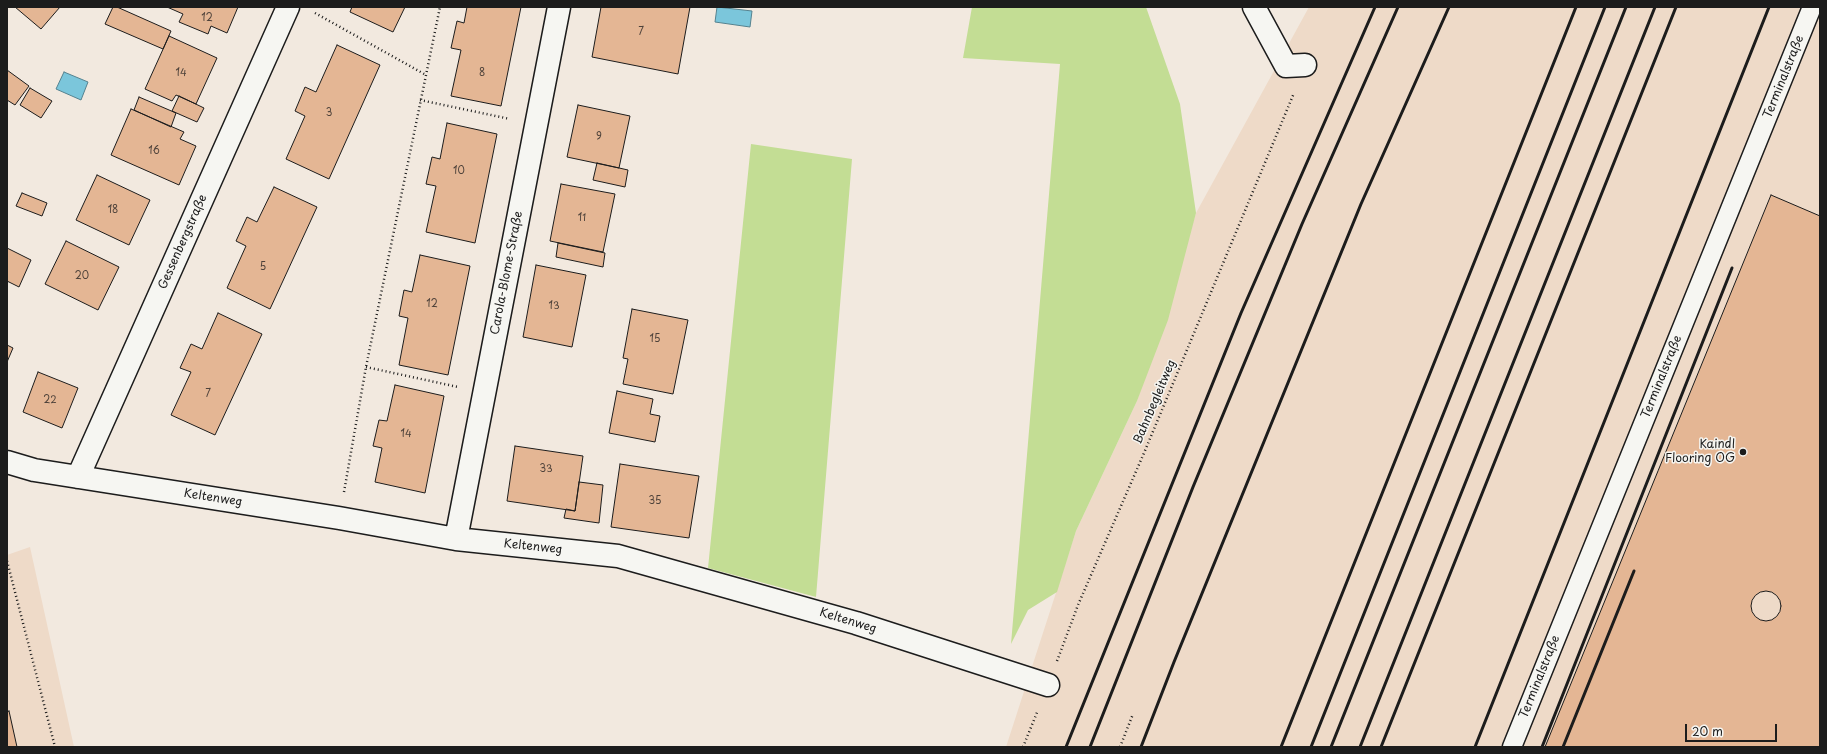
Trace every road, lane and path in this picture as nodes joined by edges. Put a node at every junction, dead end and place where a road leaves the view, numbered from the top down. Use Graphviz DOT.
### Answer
graph roads {
  1 [pos="288,7"];
  2 [pos="440,7"];
  3 [pos="559,7"];
  4 [pos="1254,7"];
  5 [pos="1812,7"];
  6 [pos="311,11"];
  7 [pos="1305,65"];
  8 [pos="426,75"];
  9 [pos="420,100"];
  10 [pos="536,125"];
  11 [pos="366,367"];
  12 [pos="484,393"];
  13 [pos="7,462"];
  14 [pos="78,477"];
  15 [pos="339,518"];
  16 [pos="456,539"];
  17 [pos="7,561"];
  18 [pos="1048,685"];
  19 [pos="1133,714"];
  20 [pos="55,747"];
  21 [pos="1023,747"];
  22 [pos="1120,747"];
  23 [pos="1512,747"];
  1 -- 14 [label="street, Gessenbergstraße"];
  2 -- 8 [label="path"];
  3 -- 10 [label="street, Carola-Blome-Straße"];
  4 -- 7 [label="street"];
  5 -- 23 [label="lane, Terminalstraße"];
  6 -- 8 [label="path"];
  7 -- 18 [label="path, Bahnbegleitweg"];
  8 -- 9 [label="path"];
  9 -- 10 [label="path"];
  9 -- 11 [label="path"];
  10 -- 12 [label="street, Carola-Blome-Straße"];
  11 -- 12 [label="path"];
  11 -- 15 [label="path"];
  12 -- 16 [label="street, Carola-Blome-Straße"];
  13 -- 14 [label="street, Keltenweg"];
  14 -- 15 [label="street, Keltenweg"];
  15 -- 16 [label="street, Keltenweg"];
  16 -- 18 [label="street, Keltenweg"];
  17 -- 20 [label="path"];
  18 -- 21 [label="path, Bahnbegleitweg"];
  19 -- 22 [label="path"];
}
